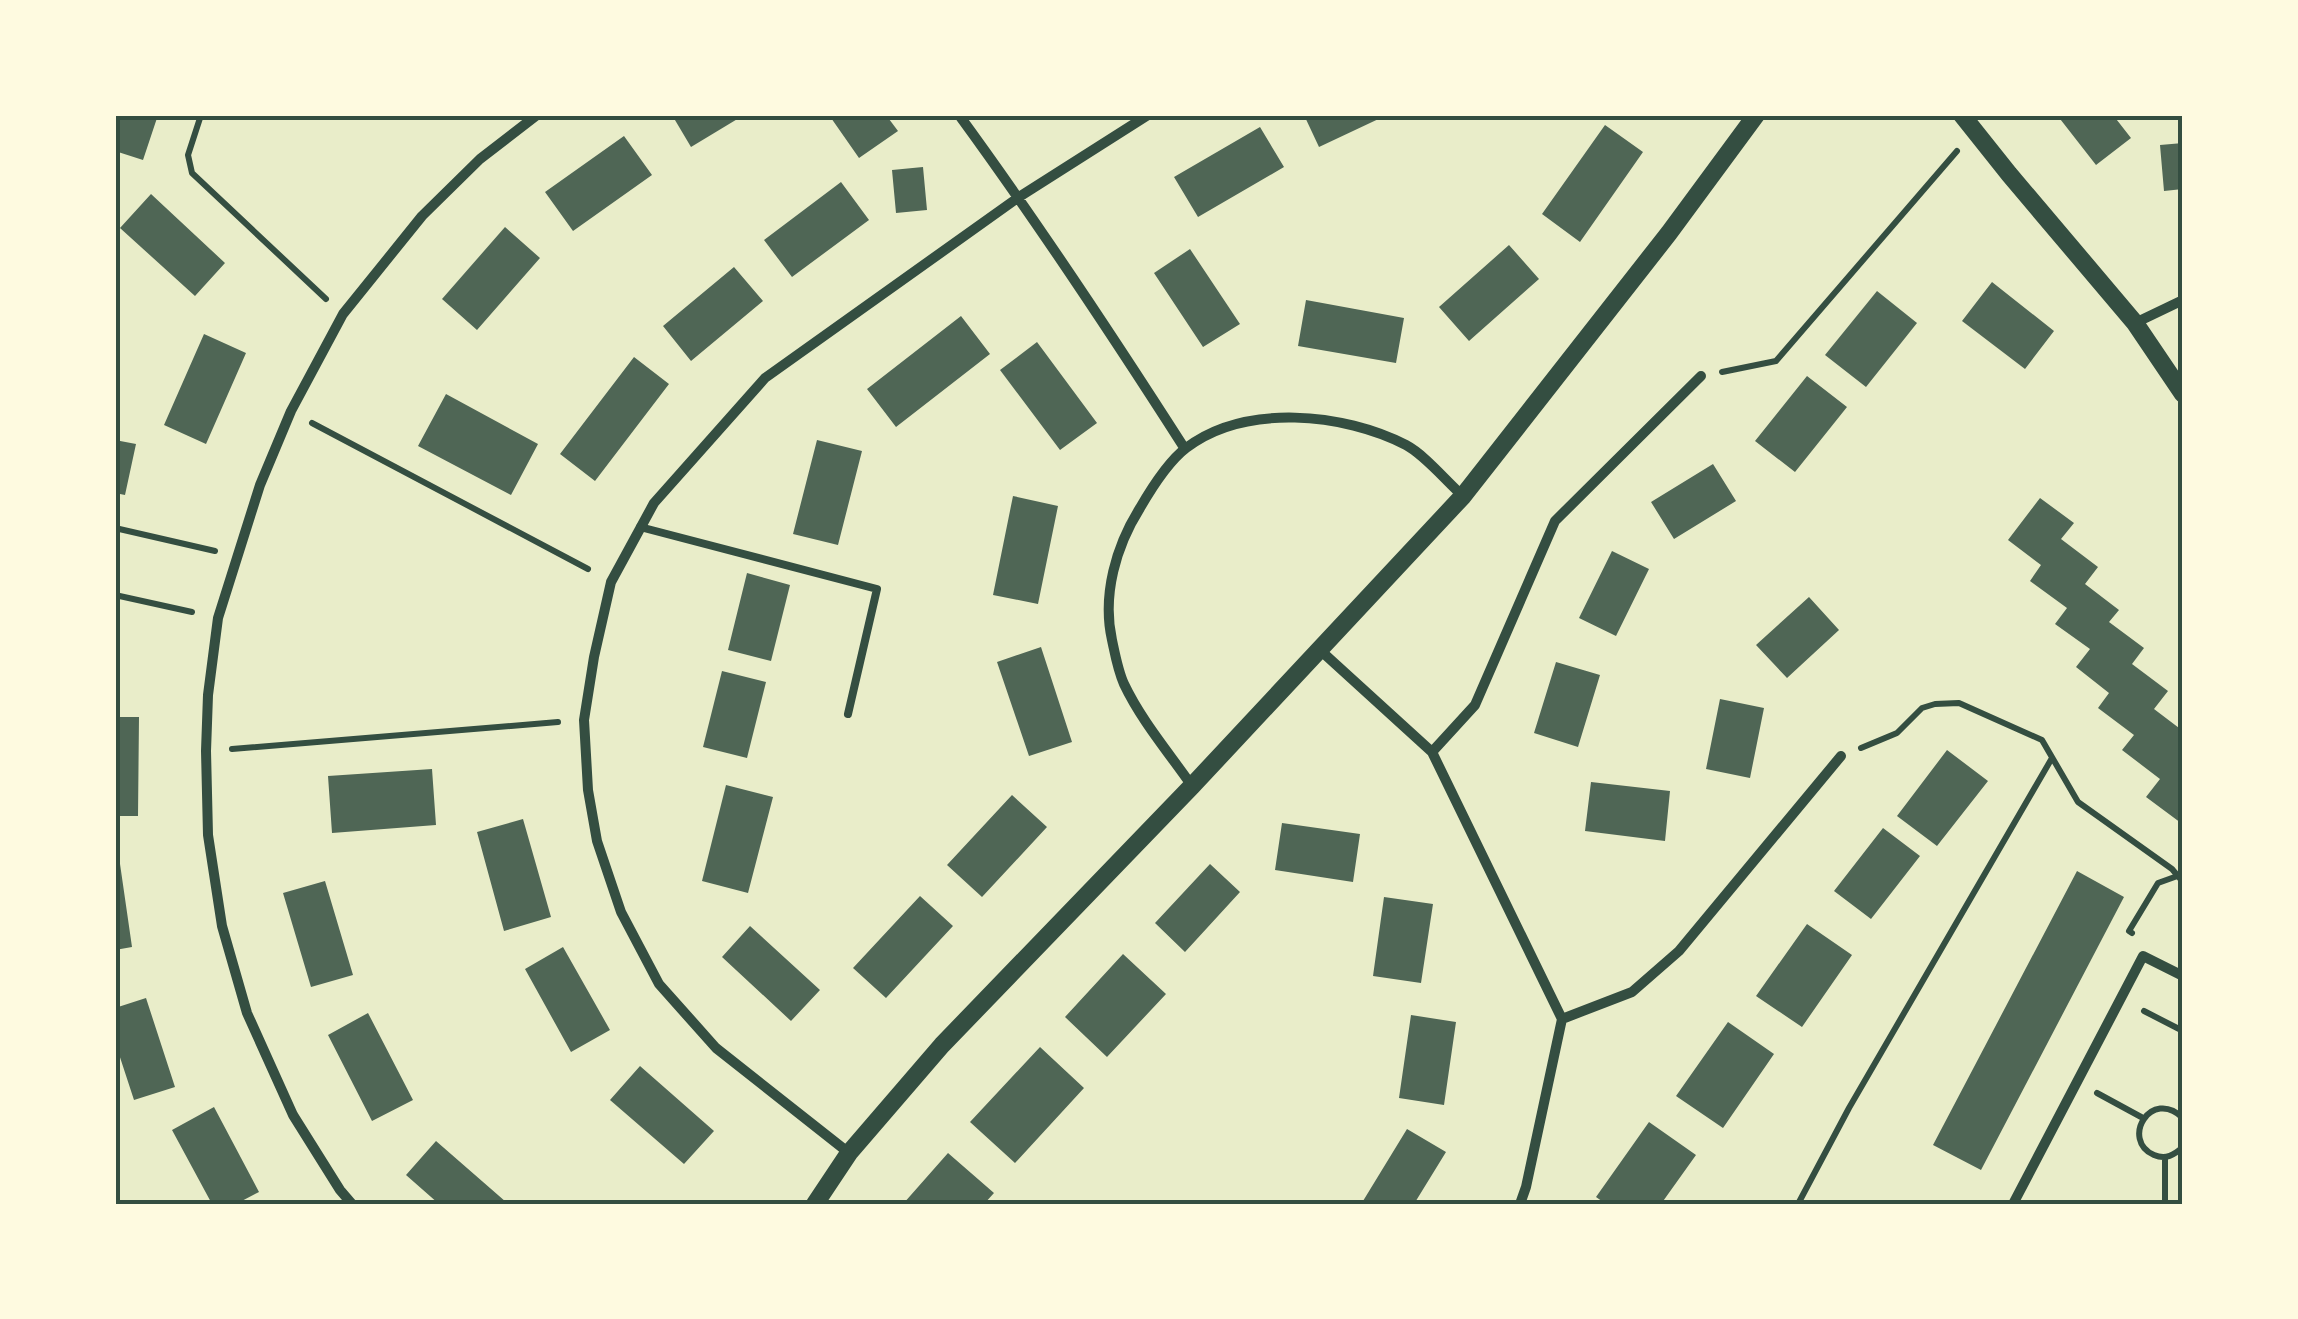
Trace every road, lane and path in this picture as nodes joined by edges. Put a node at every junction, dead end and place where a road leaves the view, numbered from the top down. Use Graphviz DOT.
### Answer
graph roads {
  1 [pos="201,115"];
  2 [pos="538,115"];
  3 [pos="959,115"];
  4 [pos="1148,115"];
  5 [pos="1756,115"];
  6 [pos="1962,115"];
  7 [pos="1974,131"];
  8 [pos="1018,196"];
  9 [pos="2183,300"];
  10 [pos="342,314"];
  11 [pos="2135,323"];
  12 [pos="1701,376"];
  13 [pos="2183,394"];
  14 [pos="291,412"];
  15 [pos="1185,449"];
  16 [pos="1462,496"];
  17 [pos="115,528"];
  18 [pos="640,528"];
  19 [pos="236,556"];
  20 [pos="611,582"];
  21 [pos="115,595"];
  22 [pos="218,618"];
  23 [pos="1320,650"];
  24 [pos="848,714"];
  25 [pos="584,720"];
  26 [pos="206,751"];
  27 [pos="1432,752"];
  28 [pos="1841,756"];
  29 [pos="2052,758"];
  30 [pos="1192,786"];
  31 [pos="2181,877"];
  32 [pos="2143,956"];
  33 [pos="2183,976"];
  34 [pos="2121,999"];
  35 [pos="1562,1019"];
  36 [pos="2183,1031"];
  37 [pos="2079,1082"];
  38 [pos="2144,1118"];
  39 [pos="2183,1118"];
  40 [pos="2183,1148"];
  41 [pos="850,1153"];
  42 [pos="2166,1158"];
  43 [pos="352,1204"];
  44 [pos="815,1204"];
  45 [pos="1520,1204"];
  46 [pos="1798,1204"];
  47 [pos="2013,1204"];
  48 [pos="2166,1204"];
  1 -- 10 [label="path"];
  2 -- 10 [label="street"];
  3 -- 8 [label="street"];
  4 -- 8 [label="street"];
  5 -- 16 [label="street"];
  6 -- 7 [label="street"];
  7 -- 11 [label="street"];
  7 -- 12 [label="path"];
  8 -- 15 [label="street"];
  8 -- 18 [label="street"];
  9 -- 11 [label="street"];
  10 -- 14 [label="street"];
  11 -- 13 [label="street"];
  12 -- 27 [label="street"];
  14 -- 19 [label="street"];
  14 -- 20 [label="path"];
  15 -- 16 [label="street"];
  15 -- 30 [label="street"];
  16 -- 23 [label="street"];
  17 -- 19 [label="path"];
  18 -- 20 [label="street"];
  18 -- 24 [label="lane"];
  19 -- 22 [label="street"];
  20 -- 25 [label="street"];
  21 -- 22 [label="path"];
  22 -- 26 [label="street"];
  23 -- 27 [label="street"];
  23 -- 30 [label="street"];
  25 -- 26 [label="path"];
  25 -- 41 [label="street"];
  26 -- 43 [label="street"];
  27 -- 35 [label="street"];
  28 -- 29 [label="path"];
  28 -- 35 [label="street"];
  29 -- 31 [label="path"];
  29 -- 46 [label="path"];
  30 -- 41 [label="street"];
  31 -- 32 [label="path"];
  32 -- 33 [label="street"];
  32 -- 34 [label="street"];
  34 -- 36 [label="path"];
  34 -- 37 [label="street"];
  35 -- 45 [label="street"];
  37 -- 38 [label="path"];
  37 -- 47 [label="street"];
  38 -- 39 [label="path"];
  38 -- 42 [label="path"];
  40 -- 42 [label="path"];
  41 -- 44 [label="street"];
  42 -- 48 [label="path"];
}
